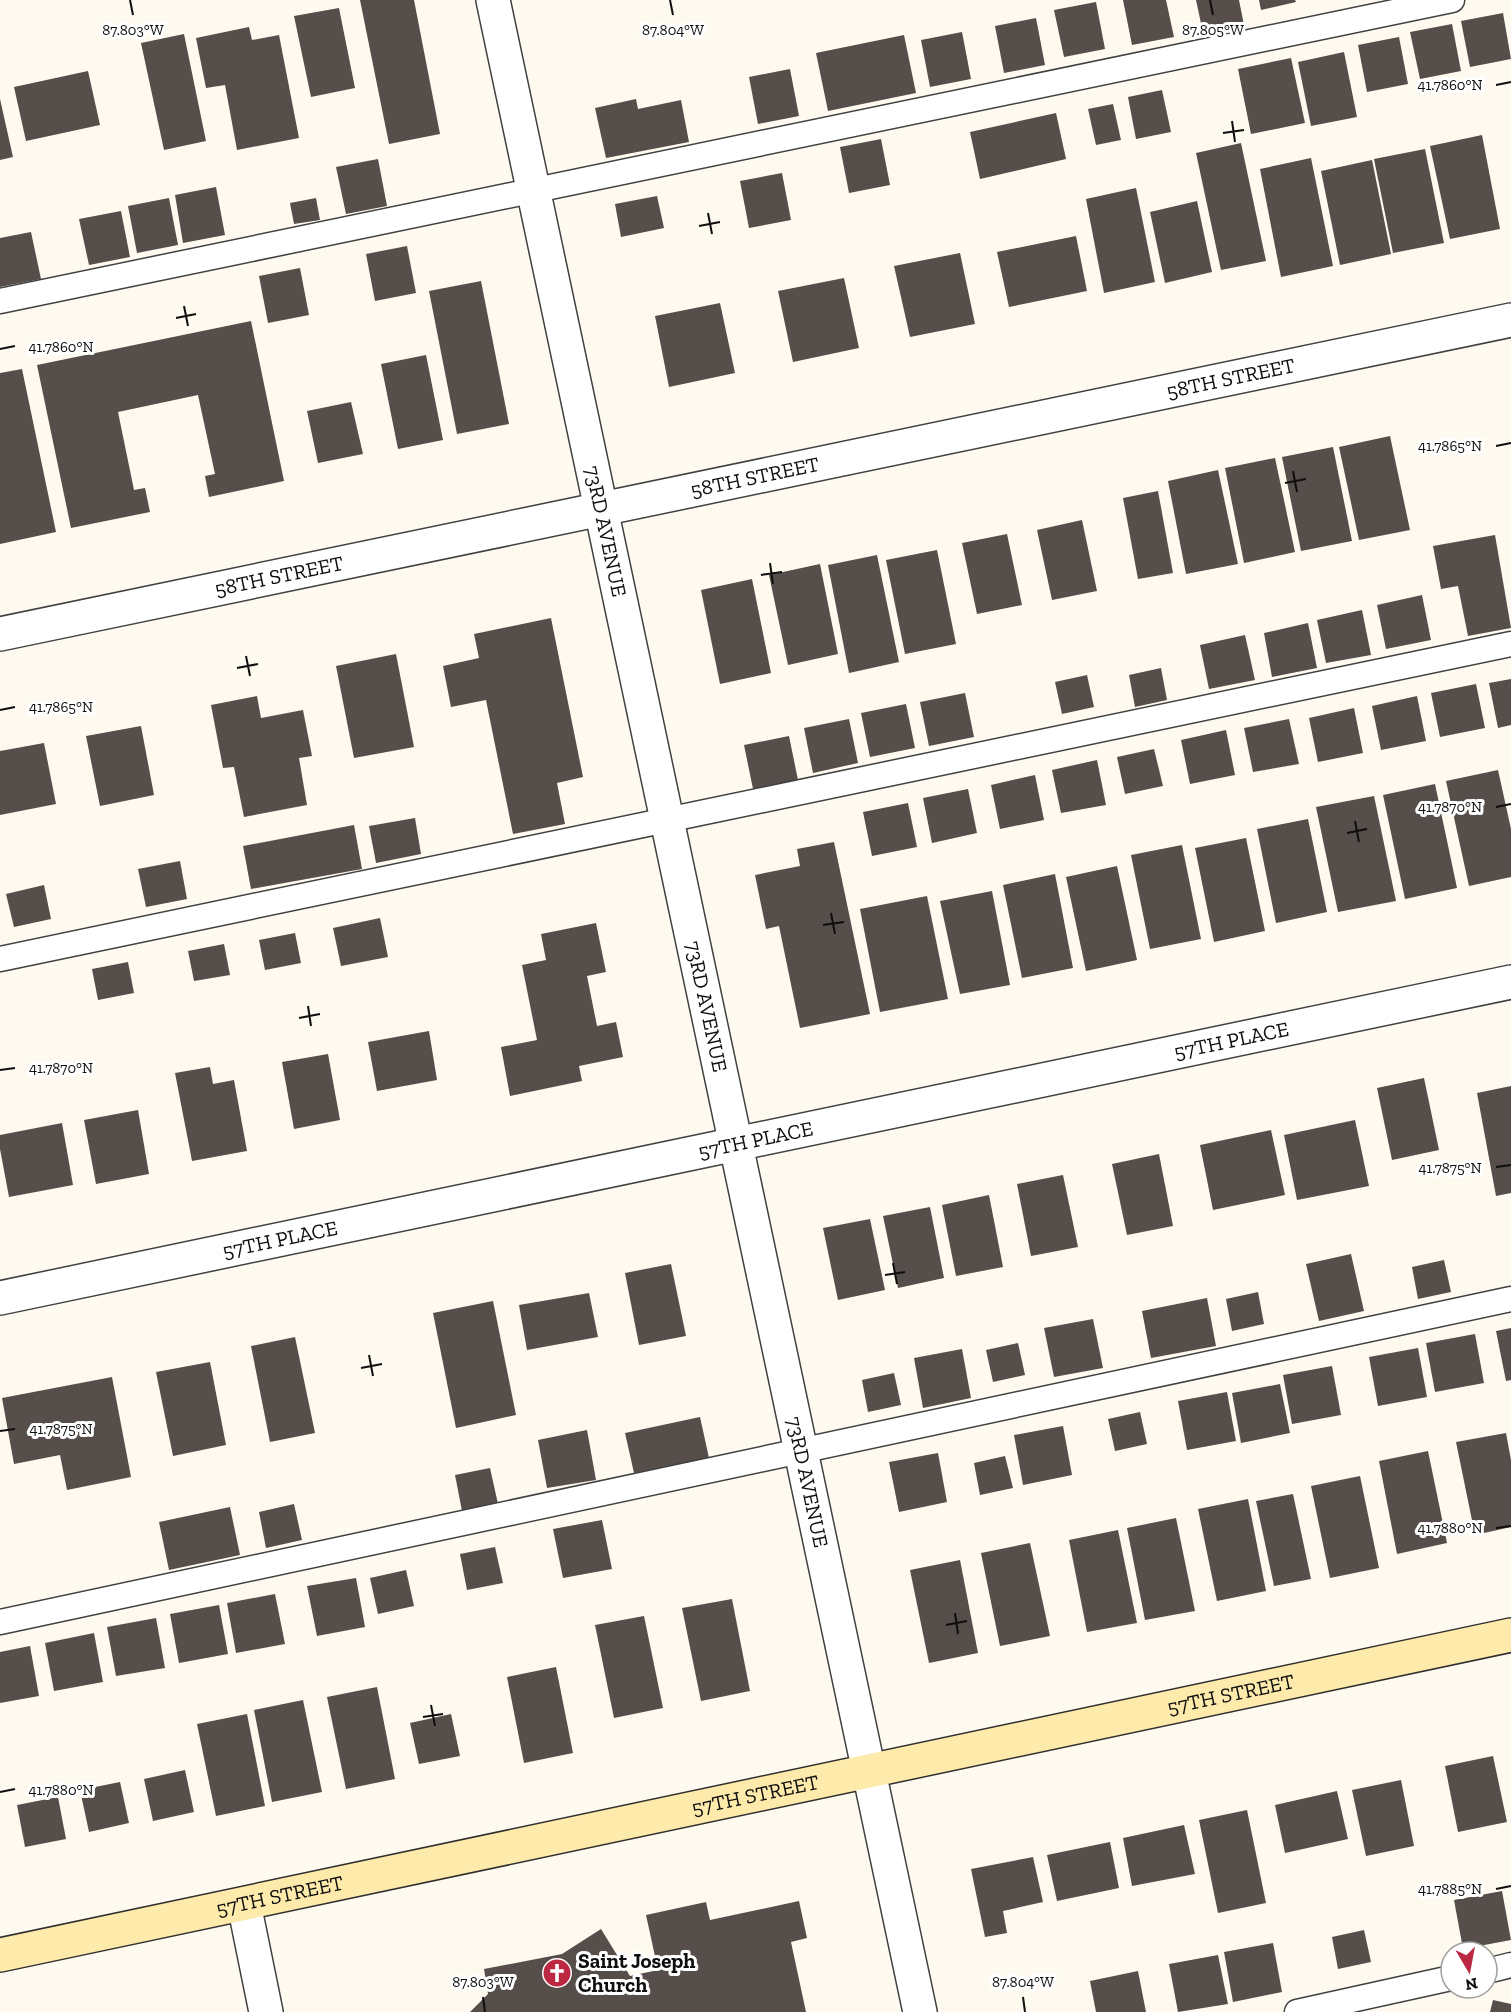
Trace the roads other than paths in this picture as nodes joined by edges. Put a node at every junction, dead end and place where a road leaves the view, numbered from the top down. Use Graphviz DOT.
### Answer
graph roads {
  1 [pos="493,0"];
  2 [pos="1452,0"];
  3 [pos="534,190"];
  4 [pos="0,301"];
  5 [pos="1511,320"];
  6 [pos="601,509"];
  7 [pos="0,634"];
  8 [pos="1511,644"];
  9 [pos="667,820"];
  10 [pos="0,959"];
  11 [pos="1511,982"];
  12 [pos="735,1144"];
  13 [pos="0,1298"];
  14 [pos="1511,1299"];
  15 [pos="800,1451"];
  16 [pos="0,1622"];
  17 [pos="1511,1635"];
  18 [pos="868,1771"];
  19 [pos="244,1904"];
  20 [pos="0,1955"];
  21 [pos="1439,1981"];
  22 [pos="266,2012"];
  23 [pos="920,2012"];
  24 [pos="1297,2012"];
  1 -- 3 [label="street, 73RD AVENUE"];
  2 -- 3 [label="lane"];
  3 -- 4 [label="lane"];
  3 -- 6 [label="street, 73RD AVENUE"];
  5 -- 6 [label="street, 58TH STREET"];
  6 -- 7 [label="street, 58TH STREET"];
  6 -- 9 [label="street, 73RD AVENUE"];
  8 -- 9 [label="lane"];
  9 -- 10 [label="lane"];
  9 -- 12 [label="street, 73RD AVENUE"];
  11 -- 12 [label="street, 57TH PLACE"];
  12 -- 13 [label="street, 57TH PLACE"];
  12 -- 15 [label="street, 73RD AVENUE"];
  14 -- 15 [label="lane"];
  15 -- 16 [label="lane"];
  15 -- 18 [label="street, 73RD AVENUE"];
  17 -- 18 [label="street, 57TH STREET"];
  18 -- 19 [label="street, 57TH STREET"];
  18 -- 23 [label="street, 73RD AVENUE"];
  19 -- 20 [label="street, 57TH STREET"];
  19 -- 22 [label="street"];
  21 -- 24 [label="lane"];
}
